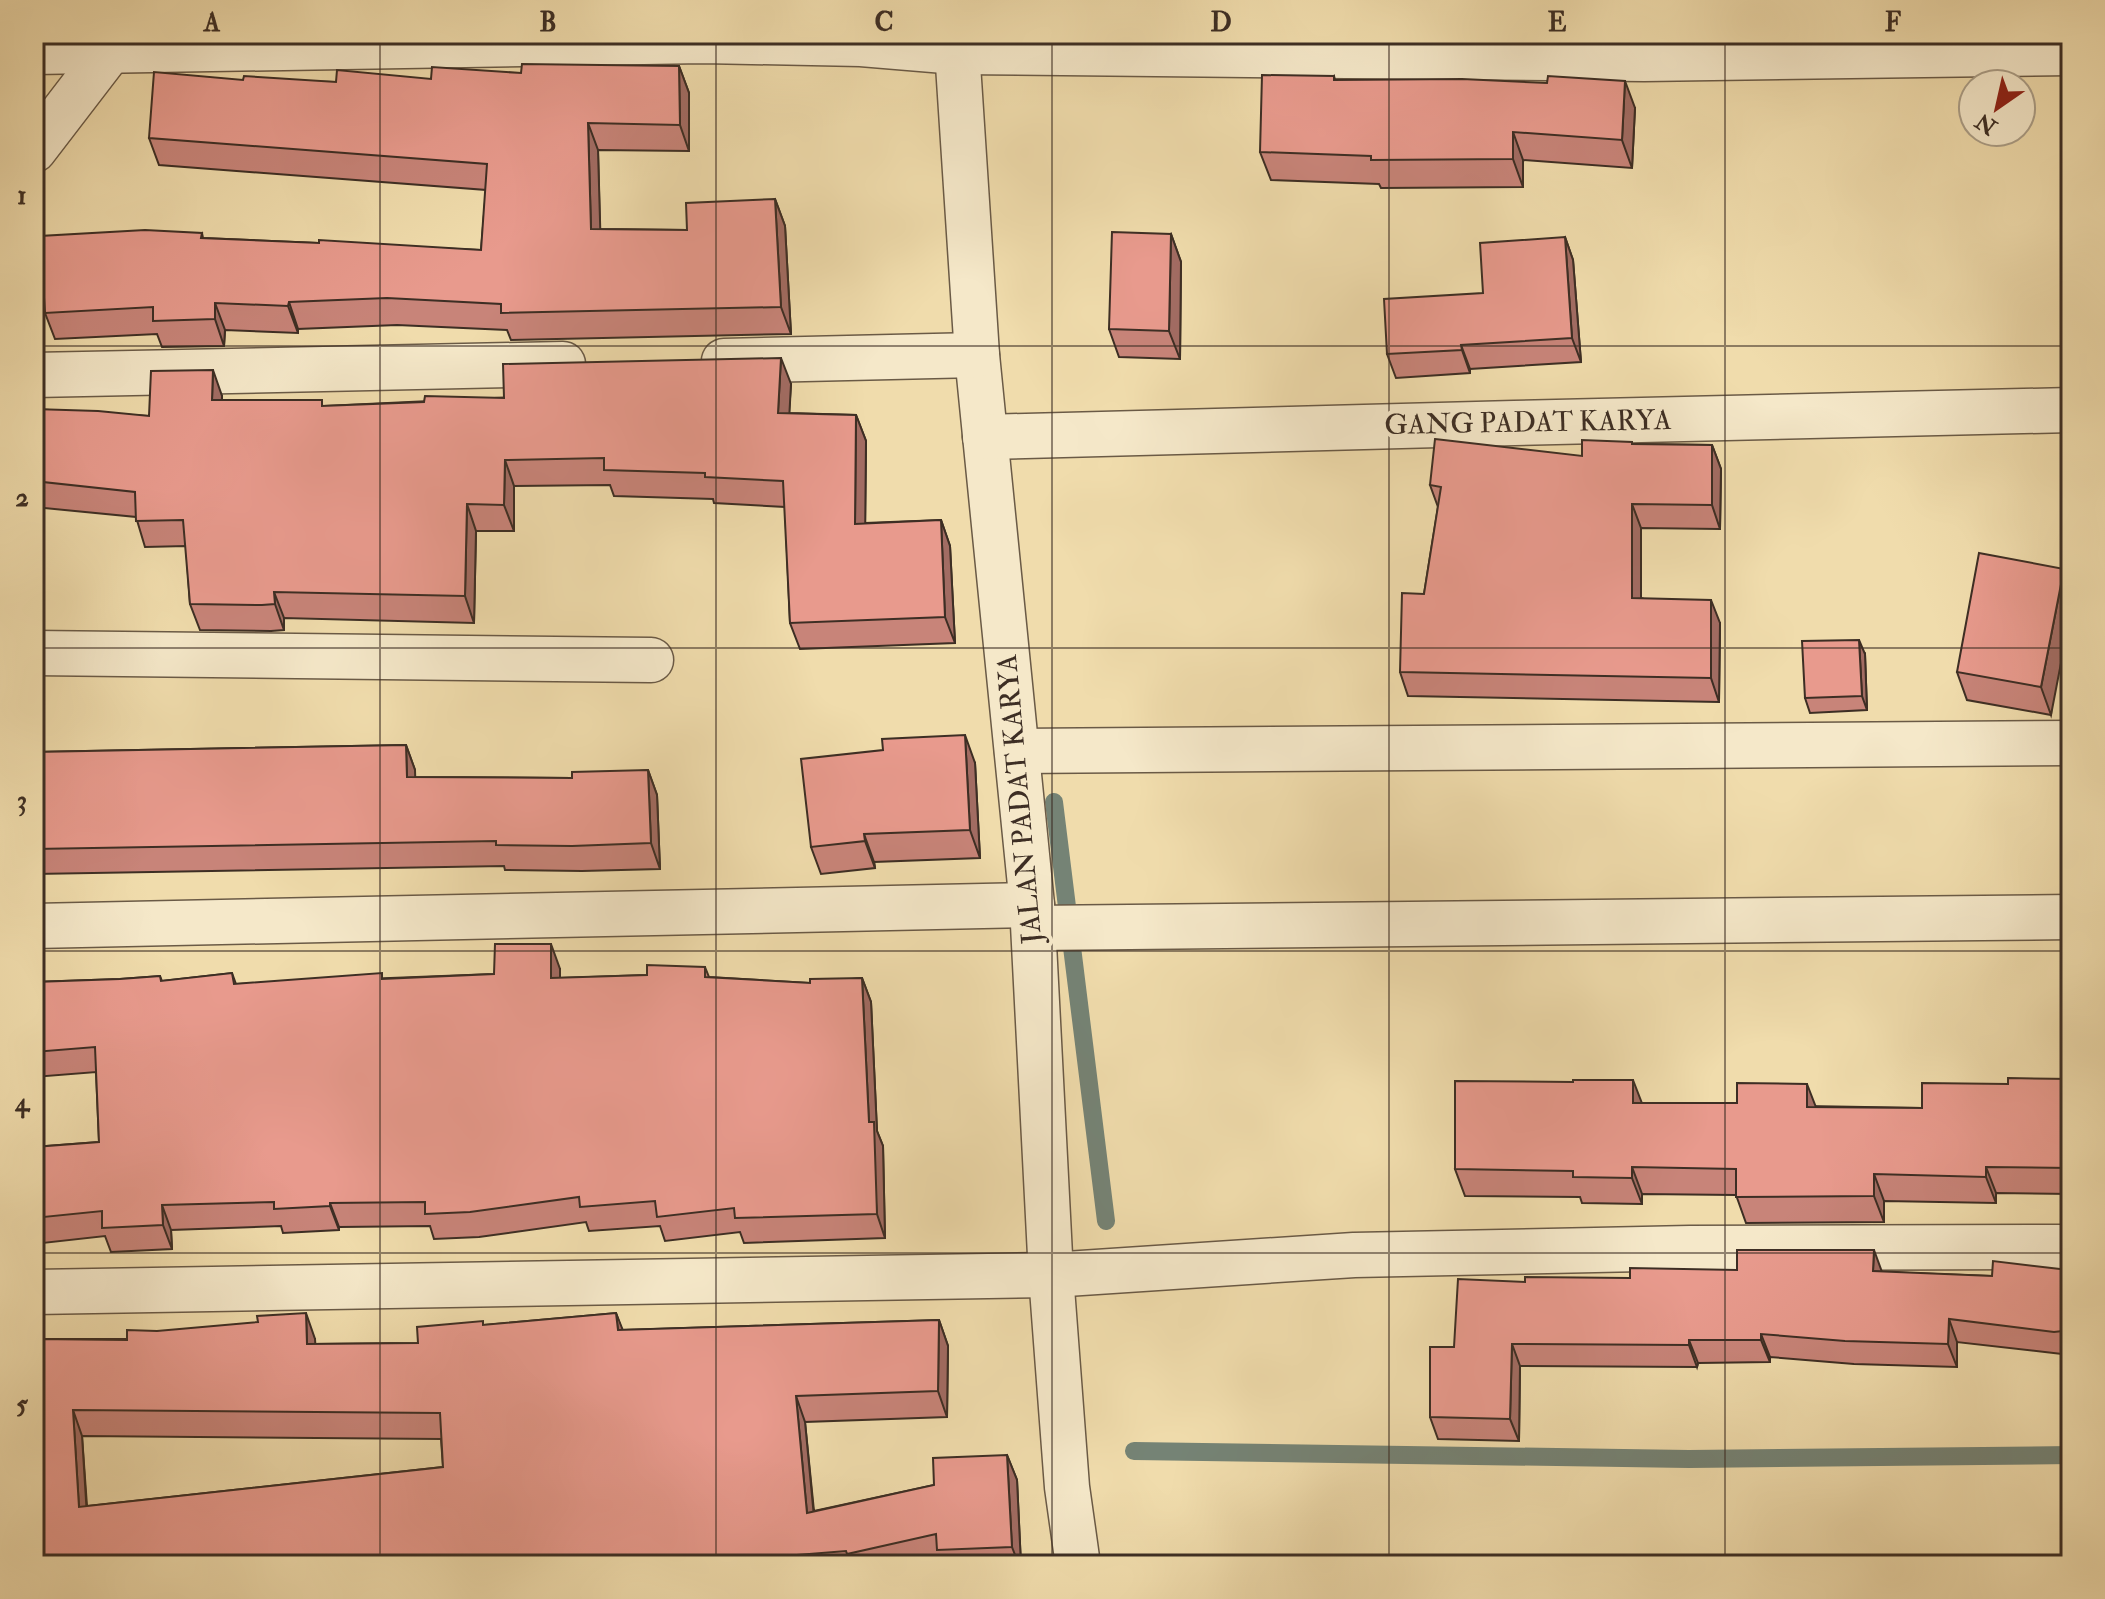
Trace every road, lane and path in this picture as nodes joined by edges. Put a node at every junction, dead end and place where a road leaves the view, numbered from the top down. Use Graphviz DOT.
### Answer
graph roads {
  1 [pos="118,42"];
  2 [pos="956,43"];
  3 [pos="34,52"];
  4 [pos="2071,53"];
  5 [pos="34,150"];
  6 [pos="977,355"];
  7 [pos="689,361"];
  8 [pos="610,363"];
  9 [pos="34,375"];
  10 [pos="2071,410"];
  11 [pos="985,437"];
  12 [pos="34,653"];
  13 [pos="651,660"];
  14 [pos="2071,743"];
  15 [pos="1017,751"];
  16 [pos="1033,916"];
  17 [pos="2071,917"];
  18 [pos="34,926"];
  19 [pos="2071,1247"];
  20 [pos="1051,1275"];
  21 [pos="34,1292"];
  22 [pos="1078,1565"];
  1 -- 2 [label="street"];
  1 -- 3 [label="street"];
  1 -- 5 [label="street"];
  2 -- 4 [label="street"];
  2 -- 6 [label="street, JALAN PADAT KARYA"];
  6 -- 7 [label="street"];
  6 -- 11 [label="street, JALAN PADAT KARYA"];
  8 -- 9 [label="street"];
  10 -- 11 [label="street, GANG PADAT KARYA"];
  11 -- 15 [label="street, JALAN PADAT KARYA"];
  12 -- 13 [label="street"];
  14 -- 15 [label="street"];
  15 -- 16 [label="street, JALAN PADAT KARYA"];
  16 -- 17 [label="street"];
  16 -- 18 [label="street"];
  16 -- 20 [label="street, JALAN PADAT KARYA"];
  19 -- 20 [label="street"];
  20 -- 21 [label="street"];
  20 -- 22 [label="street, JALAN PADAT KARYA"];
}
